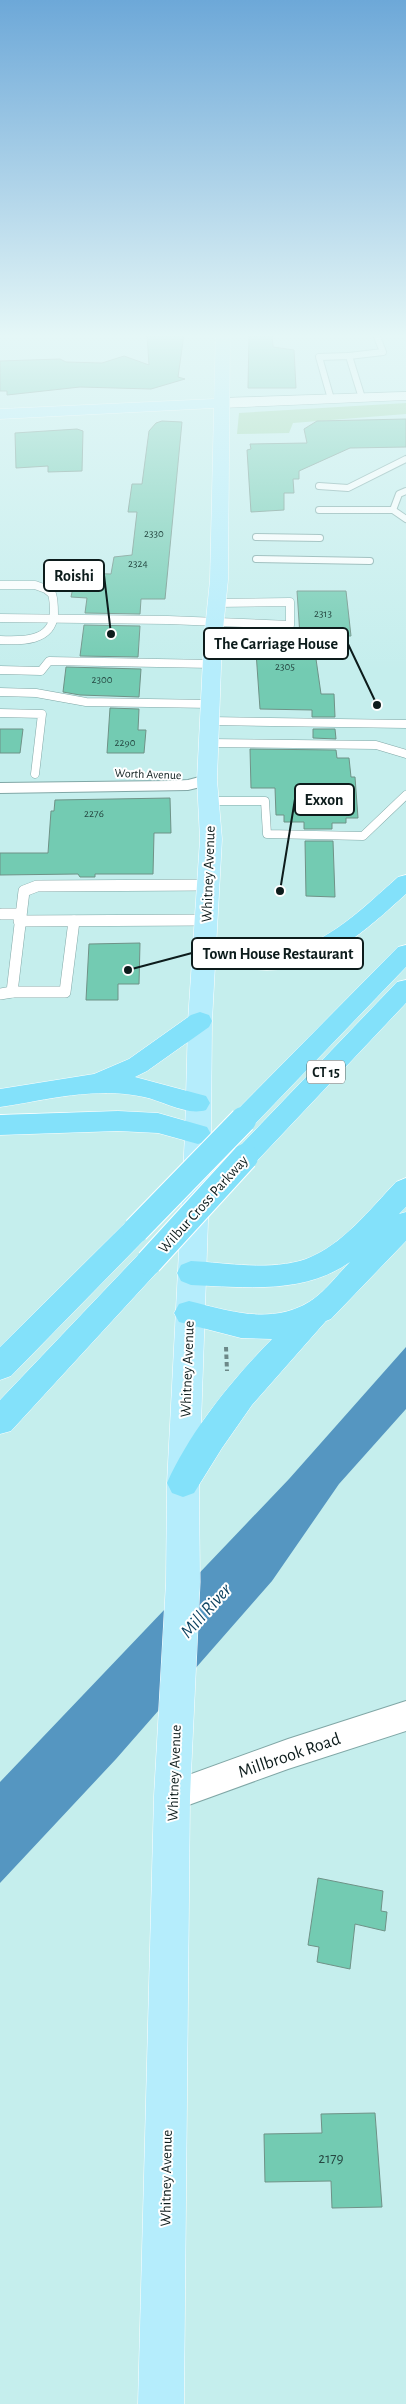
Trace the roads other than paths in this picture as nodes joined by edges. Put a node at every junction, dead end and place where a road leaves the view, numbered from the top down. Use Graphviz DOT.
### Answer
graph roads {
  1 [pos="221,446"];
  2 [pos="406,459"];
  3 [pos="319,486"];
  4 [pos="406,491"];
  5 [pos="319,510"];
  6 [pos="392,510"];
  7 [pos="406,519"];
  8 [pos="256,537"];
  9 [pos="320,538"];
  10 [pos="256,559"];
  11 [pos="370,561"];
  12 [pos="0,585"];
  13 [pos="216,603"];
  14 [pos="0,618"];
  15 [pos="55,618"];
  16 [pos="214,623"];
  17 [pos="0,640"];
  18 [pos="212,664"];
  19 [pos="0,670"];
  20 [pos="38,682"];
  21 [pos="0,692"];
  22 [pos="210,713"];
  23 [pos="0,714"];
  24 [pos="406,724"];
  25 [pos="209,743"];
  26 [pos="406,754"];
  27 [pos="0,774"];
  28 [pos="35,774"];
  29 [pos="96,780"];
  30 [pos="207,780"];
  31 [pos="0,788"];
  32 [pos="406,795"];
  33 [pos="209,801"];
  34 [pos="406,882"];
  35 [pos="208,885"];
  36 [pos="2,914"];
  37 [pos="20,918"];
  38 [pos="207,920"];
  39 [pos="74,921"];
  40 [pos="205,946"];
  41 [pos="406,954"];
  42 [pos="406,988"];
  43 [pos="12,992"];
  44 [pos="0,994"];
  45 [pos="200,1020"];
  46 [pos="96,1083"];
  47 [pos="0,1098"];
  48 [pos="197,1103"];
  49 [pos="0,1125"];
  50 [pos="198,1134"];
  51 [pos="406,1189"];
  52 [pos="406,1223"];
  53 [pos="190,1273"];
  54 [pos="321,1310"];
  55 [pos="189,1313"];
  56 [pos="39,1327"];
  57 [pos="0,1349"];
  58 [pos="0,1367"];
  59 [pos="0,1421"];
  60 [pos="183,1484"];
  61 [pos="406,1716"];
  62 [pos="172,1796"];
  63 [pos="161,2404"];
  1 -- 13 [label="main road, Whitney Avenue"];
  2 -- 3 [label="lane"];
  4 -- 6 [label="lane"];
  5 -- 6 [label="lane"];
  6 -- 7 [label="lane"];
  8 -- 9 [label="lane"];
  10 -- 11 [label="lane"];
  12 -- 15 [label="lane"];
  13 -- 16 [label="main road, Whitney Avenue"];
  13 -- 16 [label="lane"];
  14 -- 15 [label="lane"];
  15 -- 16 [label="lane"];
  15 -- 17 [label="lane"];
  16 -- 18 [label="main road, Whitney Avenue"];
  18 -- 20 [label="lane"];
  18 -- 22 [label="main road, Whitney Avenue"];
  19 -- 20 [label="lane"];
  20 -- 21 [label="lane"];
  20 -- 22 [label="lane"];
  22 -- 24 [label="lane"];
  22 -- 25 [label="main road, Whitney Avenue"];
  23 -- 28 [label="lane"];
  25 -- 26 [label="lane"];
  25 -- 30 [label="main road, Whitney Avenue"];
  27 -- 28 [label="street, Worth Avenue"];
  28 -- 29 [label="street, Worth Avenue"];
  29 -- 30 [label="street, Worth Avenue"];
  29 -- 31 [label="street, Worth Avenue"];
  30 -- 33 [label="main road, Whitney Avenue"];
  32 -- 33 [label="lane"];
  33 -- 35 [label="main road, Whitney Avenue"];
  34 -- 40 [label="highway"];
  35 -- 37 [label="lane"];
  35 -- 38 [label="main road, Whitney Avenue"];
  36 -- 37 [label="lane"];
  37 -- 39 [label="lane"];
  37 -- 43 [label="lane"];
  38 -- 39 [label="lane"];
  38 -- 40 [label="main road, Whitney Avenue"];
  39 -- 43 [label="lane"];
  40 -- 45 [label="main road, Whitney Avenue"];
  41 -- 56 [label="highway, Wilbur Cross Parkway / CT 15, bridge"];
  42 -- 59 [label="highway, Wilbur Cross Parkway / CT 15, bridge"];
  43 -- 44 [label="lane"];
  45 -- 46 [label="highway"];
  45 -- 48 [label="main road, Whitney Avenue"];
  46 -- 47 [label="highway"];
  46 -- 48 [label="highway"];
  48 -- 50 [label="main road, Whitney Avenue"];
  49 -- 50 [label="highway"];
  50 -- 53 [label="main road, Whitney Avenue"];
  51 -- 53 [label="highway"];
  52 -- 54 [label="highway"];
  53 -- 55 [label="main road, Whitney Avenue"];
  54 -- 55 [label="highway"];
  54 -- 60 [label="highway"];
  55 -- 60 [label="main road, Whitney Avenue"];
  56 -- 57 [label="highway"];
  56 -- 58 [label="highway, Wilbur Cross Parkway / CT 15"];
  60 -- 62 [label="main road, Whitney Avenue"];
  61 -- 62 [label="street, Millbrook Road"];
  62 -- 63 [label="main road, Whitney Avenue"];
}
